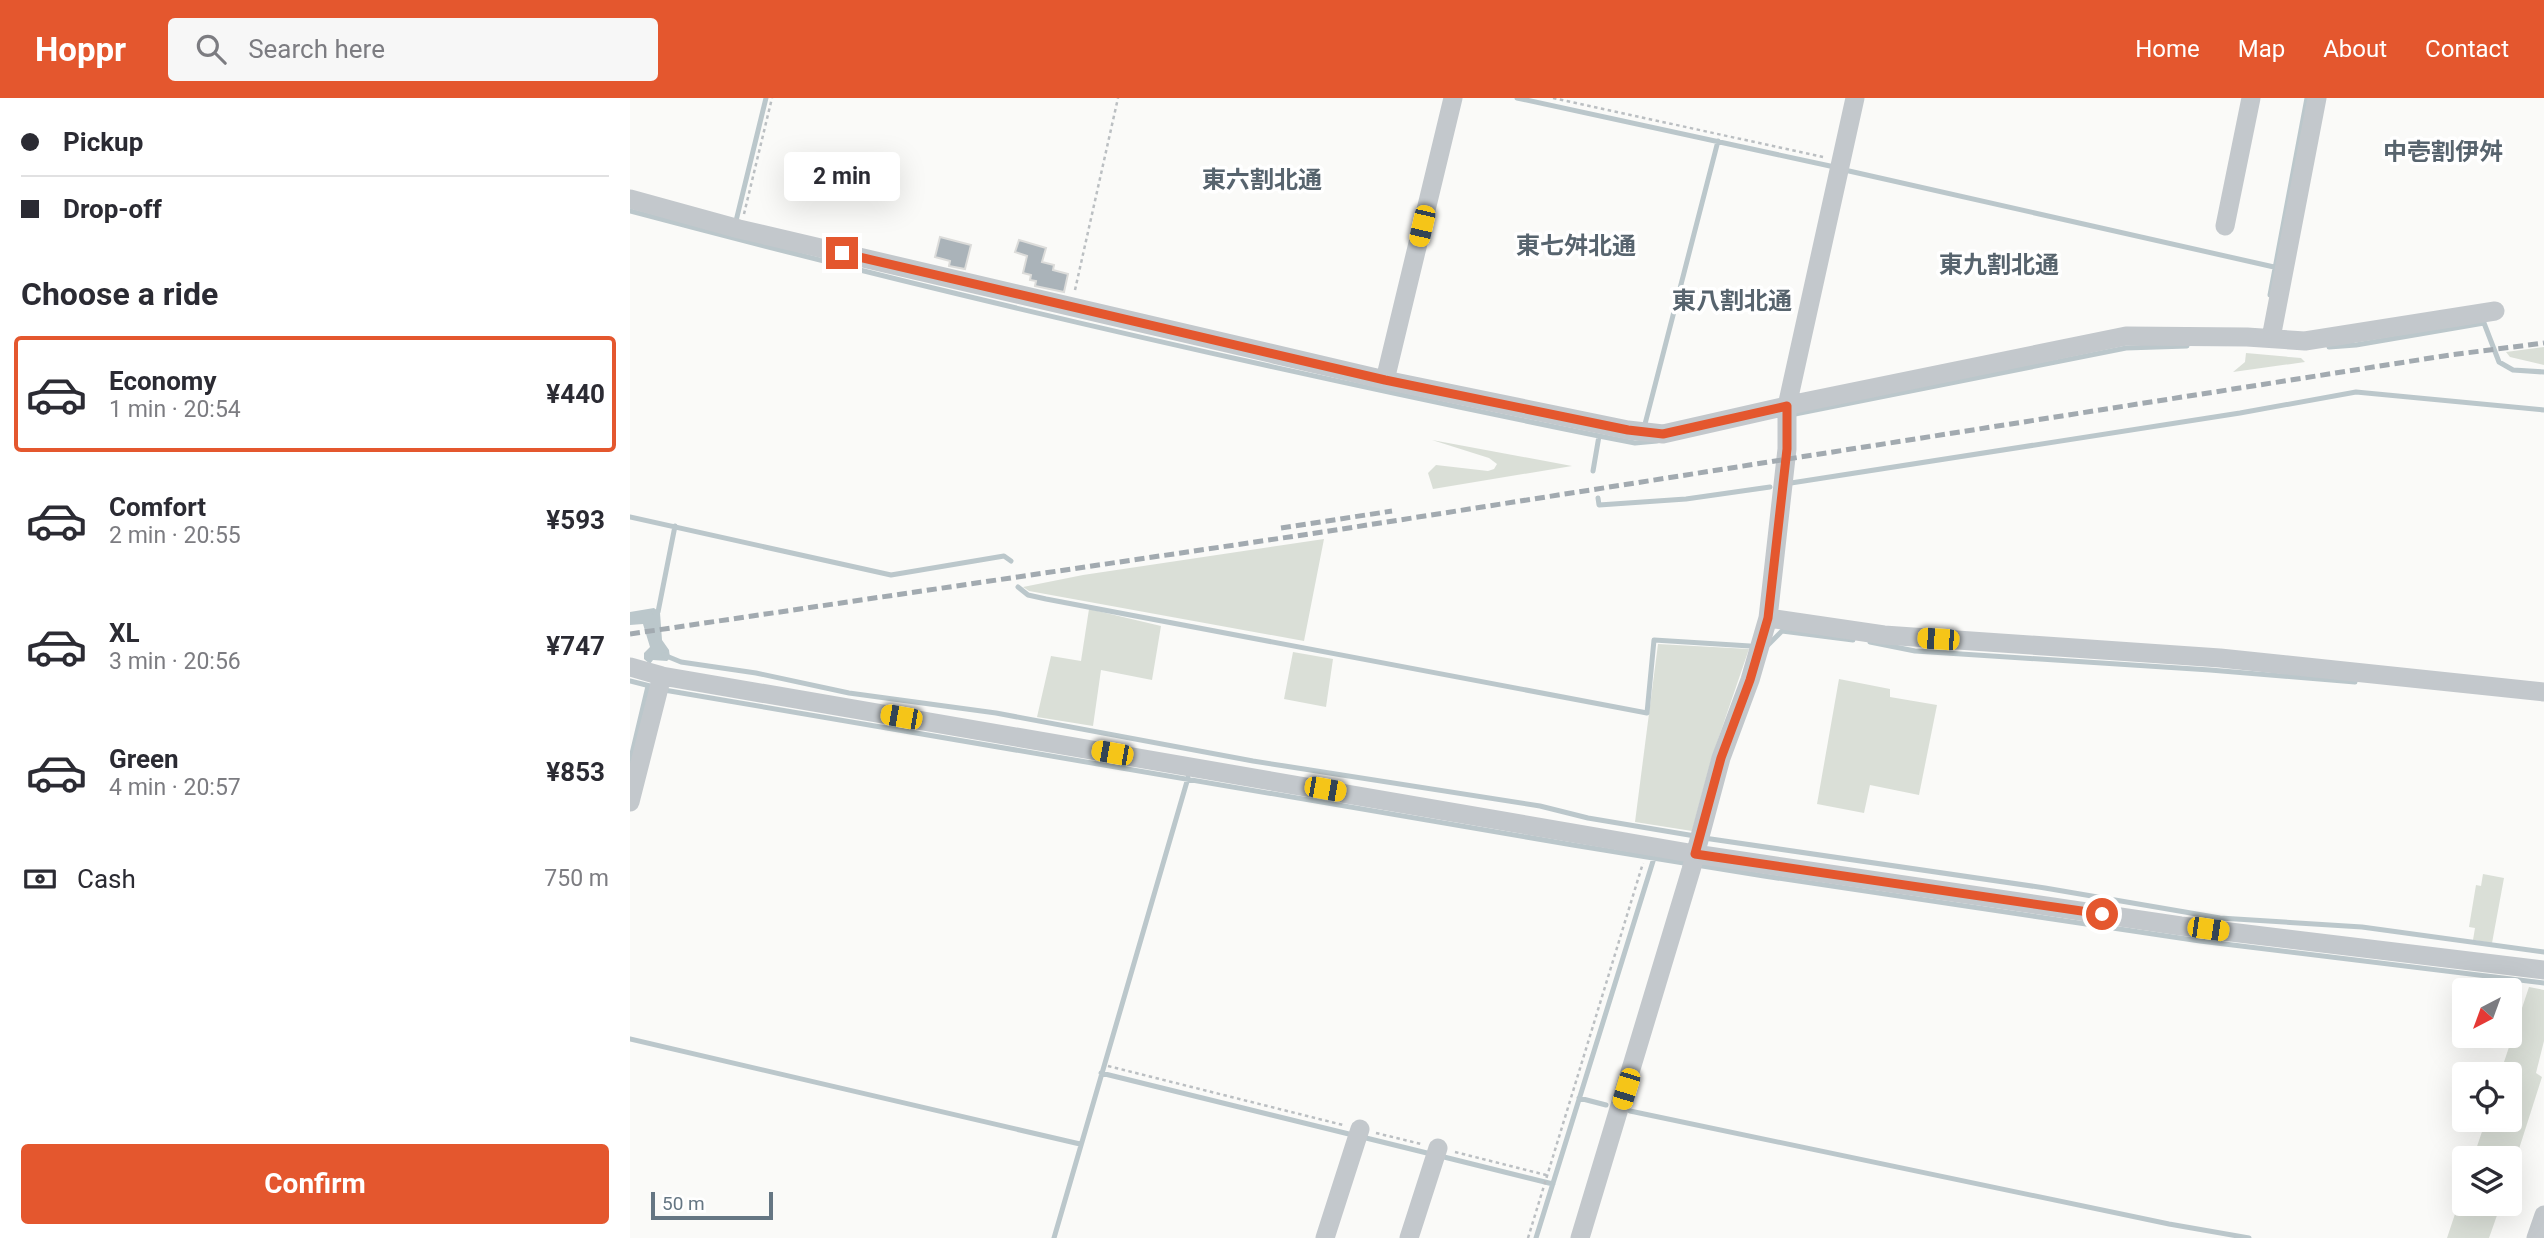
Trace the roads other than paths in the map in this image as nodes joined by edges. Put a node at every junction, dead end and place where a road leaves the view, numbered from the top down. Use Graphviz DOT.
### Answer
graph roads {
  1 [pos="1453,98"];
  2 [pos="1855,98"];
  3 [pos="2251,98"];
  4 [pos="2317,98"];
  5 [pos="630,199"];
  6 [pos="2225,226"];
  7 [pos="2495,311"];
  8 [pos="2264,338"];
  9 [pos="1385,380"];
  10 [pos="1787,413"];
  11 [pos="1768,618"];
  12 [pos="630,667"];
  13 [pos="660,684"];
  14 [pos="2544,692"];
  15 [pos="630,802"];
  16 [pos="1696,852"];
  17 [pos="2544,970"];
  18 [pos="1358,1134"];
  19 [pos="1436,1153"];
  20 [pos="2544,1215"];
  21 [pos="1325,1238"];
  22 [pos="1409,1238"];
  23 [pos="1580,1238"];
  24 [pos="2536,1238"];
  1 -- 9 [label="street"];
  2 -- 10 [label="street"];
  3 -- 6 [label="street"];
  4 -- 8 [label="street"];
  5 -- 9 [label="street"];
  7 -- 8 [label="street"];
  8 -- 10 [label="street"];
  9 -- 10 [label="street"];
  10 -- 11 [label="street"];
  11 -- 14 [label="street"];
  11 -- 16 [label="street"];
  12 -- 13 [label="street"];
  13 -- 15 [label="street"];
  13 -- 16 [label="street"];
  16 -- 17 [label="street"];
  16 -- 23 [label="street"];
  18 -- 21 [label="street"];
  19 -- 22 [label="street"];
  20 -- 24 [label="street"];
}
